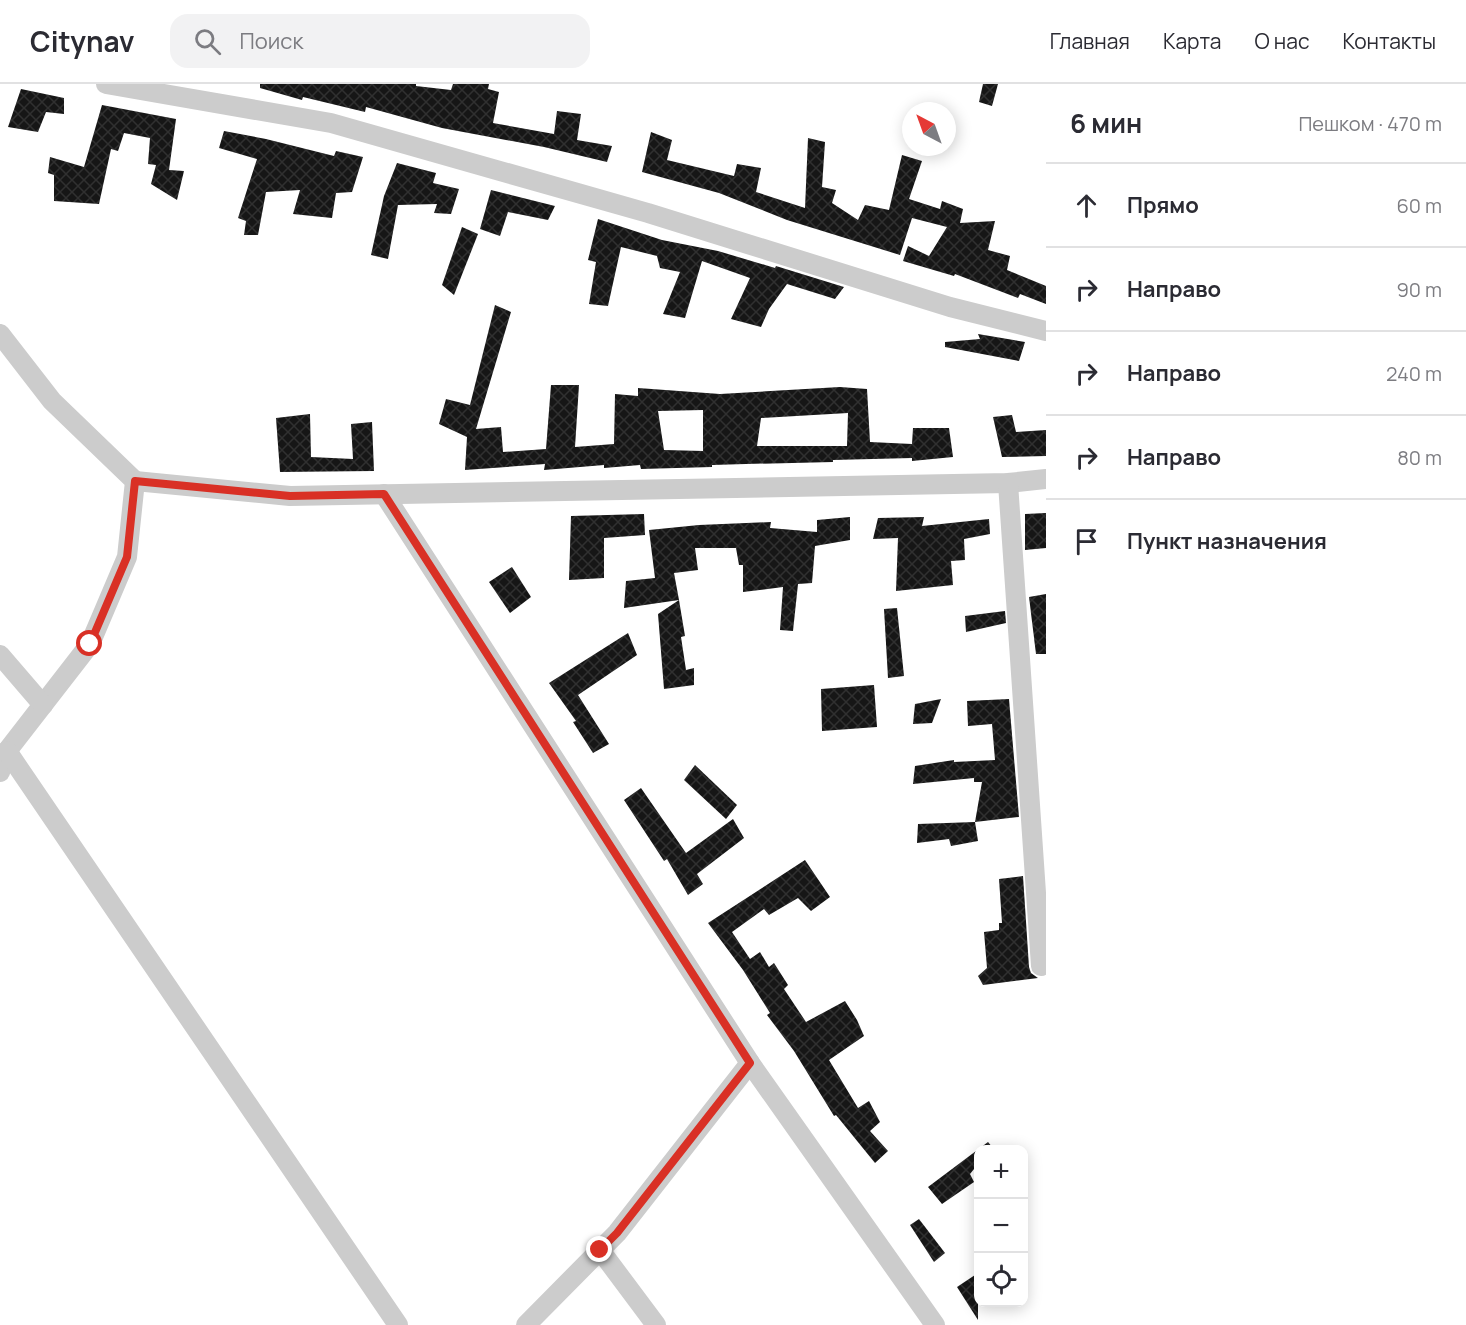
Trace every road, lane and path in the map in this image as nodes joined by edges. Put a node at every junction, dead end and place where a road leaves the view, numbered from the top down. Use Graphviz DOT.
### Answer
graph roads {
  1 [pos="106,84"];
  2 [pos="1046,331"];
  3 [pos="0,334"];
  4 [pos="1046,479"];
  5 [pos="135,481"];
  6 [pos="1008,483"];
  7 [pos="384,494"];
  8 [pos="0,655"];
  9 [pos="43,705"];
  10 [pos="7,751"];
  11 [pos="0,772"];
  12 [pos="1041,966"];
  13 [pos="750,1063"];
  14 [pos="600,1250"];
  15 [pos="398,1325"];
  16 [pos="526,1325"];
  17 [pos="656,1325"];
  18 [pos="935,1325"];
  1 -- 2 [label="street"];
  3 -- 5 [label="street"];
  4 -- 6 [label="street"];
  5 -- 7 [label="street"];
  5 -- 9 [label="street"];
  6 -- 7 [label="street"];
  6 -- 12 [label="street"];
  7 -- 13 [label="street"];
  8 -- 9 [label="street"];
  9 -- 10 [label="street"];
  10 -- 11 [label="street"];
  10 -- 15 [label="street"];
  13 -- 14 [label="street"];
  13 -- 18 [label="street"];
  14 -- 16 [label="street"];
  14 -- 17 [label="street"];
}
